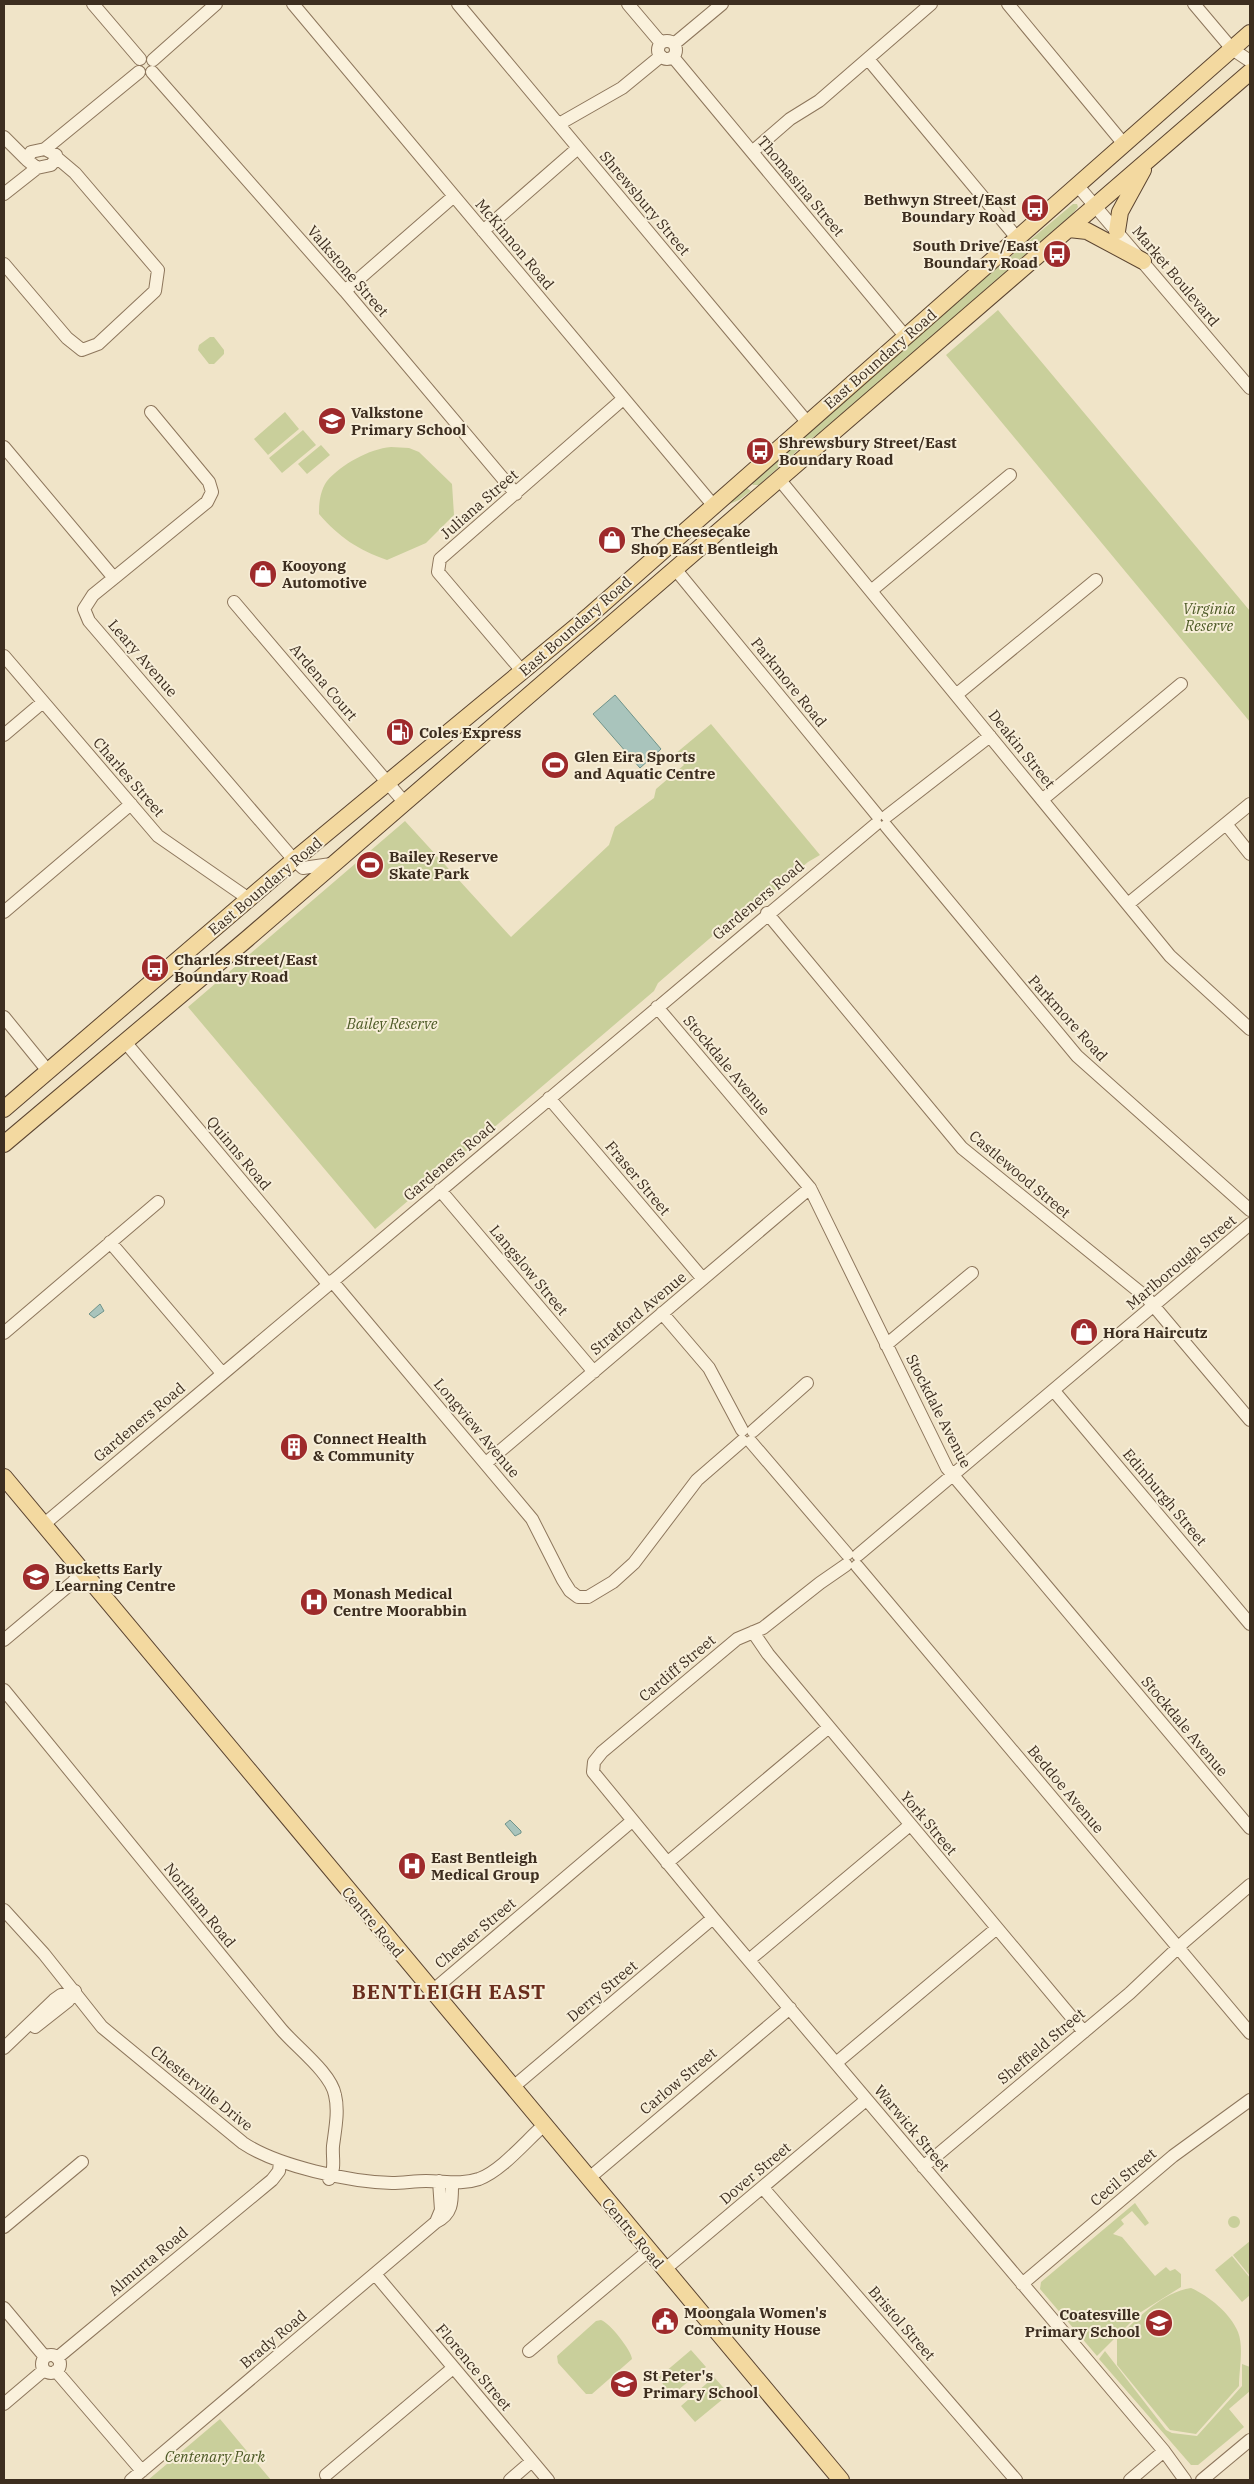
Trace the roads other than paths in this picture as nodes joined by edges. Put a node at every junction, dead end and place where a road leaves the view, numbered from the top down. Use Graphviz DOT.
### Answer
graph roads {
  1 [pos="93,4"];
  2 [pos="216,4"];
  3 [pos="293,4"];
  4 [pos="458,4"];
  5 [pos="628,4"];
  6 [pos="722,4"];
  7 [pos="931,4"];
  8 [pos="1008,4"];
  9 [pos="1194,4"];
  10 [pos="1250,33"];
  11 [pos="1232,49"];
  12 [pos="667,50"];
  13 [pos="868,58"];
  14 [pos="1250,61"];
  15 [pos="146,66"];
  16 [pos="1250,72"];
  17 [pos="558,124"];
  18 [pos="6,138"];
  19 [pos="1124,144"];
  20 [pos="578,148"];
  21 [pos="752,152"];
  22 [pos="41,158"];
  23 [pos="1147,161"];
  24 [pos="1077,185"];
  25 [pos="6,192"];
  26 [pos="454,196"];
  27 [pos="1096,206"];
  28 [pos="1069,229"];
  29 [pos="483,231"];
  30 [pos="1117,231"];
  31 [pos="1017,238"];
  32 [pos="1142,261"];
  33 [pos="4,264"];
  34 [pos="345,291"];
  35 [pos="905,336"];
  36 [pos="1250,388"];
  37 [pos="623,399"];
  38 [pos="151,412"];
  39 [pos="808,422"];
  40 [pos="4,447"];
  41 [pos="1010,475"];
  42 [pos="743,479"];
  43 [pos="779,479"];
  44 [pos="516,494"];
  45 [pos="762,494"];
  46 [pos="713,505"];
  47 [pos="676,570"];
  48 [pos="114,578"];
  49 [pos="1096,580"];
  50 [pos="871,591"];
  51 [pos="234,602"];
  52 [pos="4,656"];
  53 [pos="522,671"];
  54 [pos="1182,684"];
  55 [pos="956,695"];
  56 [pos="43,702"];
  57 [pos="4,735"];
  58 [pos="990,736"];
  59 [pos="388,784"];
  60 [pos="1042,800"];
  61 [pos="404,802"];
  62 [pos="131,804"];
  63 [pos="1250,804"];
  64 [pos="882,820"];
  65 [pos="1226,824"];
  66 [pos="1250,854"];
  67 [pos="294,860"];
  68 [pos="331,864"];
  69 [pos="249,899"];
  70 [pos="1128,904"];
  71 [pos="4,912"];
  72 [pos="767,913"];
  73 [pos="657,1007"];
  74 [pos="4,1017"];
  75 [pos="1250,1029"];
  76 [pos="126,1043"];
  77 [pos="48,1072"];
  78 [pos="549,1098"];
  79 [pos="4,1109"];
  80 [pos="4,1144"];
  81 [pos="810,1188"];
  82 [pos="440,1190"];
  83 [pos="158,1202"];
  84 [pos="1250,1210"];
  85 [pos="1250,1224"];
  86 [pos="110,1242"];
  87 [pos="972,1273"];
  88 [pos="703,1279"];
  89 [pos="330,1283"];
  90 [pos="1154,1306"];
  91 [pos="662,1313"];
  92 [pos="4,1333"];
  93 [pos="886,1344"];
  94 [pos="594,1372"];
  95 [pos="222,1373"];
  96 [pos="807,1383"];
  97 [pos="1054,1391"];
  98 [pos="1250,1420"];
  99 [pos="747,1436"];
  100 [pos="486,1463"];
  101 [pos="953,1476"];
  102 [pos="4,1478"];
  103 [pos="43,1525"];
  104 [pos="852,1560"];
  105 [pos="82,1572"];
  106 [pos="1250,1624"];
  107 [pos="4,1631"];
  108 [pos="753,1632"];
  109 [pos="4,1640"];
  110 [pos="4,1690"];
  111 [pos="829,1727"];
  112 [pos="632,1821"];
  113 [pos="910,1825"];
  114 [pos="1250,1828"];
  115 [pos="668,1863"];
  116 [pos="1250,1885"];
  117 [pos="4,1910"];
  118 [pos="713,1918"];
  119 [pos="4,1920"];
  120 [pos="997,1928"];
  121 [pos="1178,1948"];
  122 [pos="749,1960"];
  123 [pos="431,1992"];
  124 [pos="70,1994"];
  125 [pos="790,2008"];
  126 [pos="1084,2032"];
  127 [pos="1250,2033"];
  128 [pos="7,2045"];
  129 [pos="836,2063"];
  130 [pos="512,2088"];
  131 [pos="866,2100"];
  132 [pos="1250,2100"];
  133 [pos="543,2126"];
  134 [pos="82,2162"];
  135 [pos="278,2166"];
  136 [pos="923,2167"];
  137 [pos="330,2175"];
  138 [pos="588,2179"];
  139 [pos="444,2184"];
  140 [pos="763,2188"];
  141 [pos="4,2227"];
  142 [pos="648,2251"];
  143 [pos="664,2270"];
  144 [pos="376,2274"];
  145 [pos="1022,2284"];
  146 [pos="4,2308"];
  147 [pos="529,2351"];
  148 [pos="51,2364"];
  149 [pos="453,2368"];
  150 [pos="4,2404"];
  151 [pos="1250,2440"];
  152 [pos="1166,2453"];
  153 [pos="532,2461"];
  154 [pos="142,2471"];
  155 [pos="326,2475"];
  156 [pos="131,2480"];
  157 [pos="510,2480"];
  158 [pos="548,2480"];
  159 [pos="841,2480"];
  160 [pos="1016,2480"];
  161 [pos="1130,2480"];
  162 [pos="1185,2480"];
  163 [pos="1192,2480"];
  164 [pos="1202,2480"];
  1 -- 15 [label="street, Valkstone Street"];
  2 -- 15 [label="street"];
  3 -- 26 [label="street, McKinnon Road"];
  4 -- 17 [label="street, Shrewsbury Street"];
  5 -- 12 [label="street, Thomasina Street"];
  6 -- 12 [label="street"];
  7 -- 13 [label="street"];
  8 -- 19 [label="street"];
  9 -- 11 [label="street"];
  10 -- 11 [label="main road, East Boundary Road"];
  11 -- 14 [label="street"];
  11 -- 19 [label="main road, East Boundary Road"];
  12 -- 17 [label="street"];
  12 -- 21 [label="street, Thomasina Street"];
  13 -- 21 [label="street"];
  13 -- 31 [label="street"];
  15 -- 22 [label="street"];
  15 -- 34 [label="street, Valkstone Street"];
  16 -- 23 [label="main road, East Boundary Road"];
  17 -- 20 [label="street, Shrewsbury Street"];
  18 -- 22 [label="street"];
  19 -- 24 [label="main road, East Boundary Road"];
  20 -- 29 [label="street"];
  20 -- 39 [label="street, Shrewsbury Street"];
  21 -- 35 [label="street, Thomasina Street"];
  22 -- 25 [label="street"];
  22 -- 33 [label="street"];
  23 -- 27 [label="main road, East Boundary Road"];
  23 -- 30 [label="main road"];
  24 -- 27 [label="street, Market Boulevard"];
  24 -- 31 [label="main road, East Boundary Road"];
  26 -- 29 [label="street, McKinnon Road"];
  26 -- 34 [label="street"];
  27 -- 28 [label="main road, East Boundary Road"];
  27 -- 30 [label="street, Market Boulevard"];
  28 -- 32 [label="main road"];
  28 -- 43 [label="main road, East Boundary Road"];
  29 -- 37 [label="street, McKinnon Road"];
  30 -- 32 [label="street, Market Boulevard"];
  31 -- 35 [label="main road, East Boundary Road"];
  32 -- 36 [label="street, Market Boulevard"];
  34 -- 44 [label="street, Valkstone Street"];
  35 -- 39 [label="main road, East Boundary Road"];
  37 -- 44 [label="street, Juliana Street"];
  37 -- 46 [label="street, McKinnon Road"];
  38 -- 48 [label="street"];
  39 -- 42 [label="main road, East Boundary Road"];
  40 -- 48 [label="street"];
  41 -- 50 [label="street"];
  42 -- 45 [label="main road"];
  42 -- 46 [label="main road, East Boundary Road"];
  43 -- 45 [label="main road, East Boundary Road"];
  43 -- 50 [label="street, Deakin Street"];
  44 -- 53 [label="street, Juliana Street"];
  45 -- 46 [label="main road"];
  45 -- 47 [label="main road, East Boundary Road"];
  46 -- 53 [label="main road, East Boundary Road"];
  47 -- 61 [label="main road, East Boundary Road"];
  47 -- 64 [label="street, Parkmore Road"];
  48 -- 67 [label="street, Leary Avenue"];
  49 -- 55 [label="street"];
  50 -- 55 [label="street, Deakin Street"];
  51 -- 59 [label="street, Ardena Court"];
  52 -- 56 [label="street, Charles Street"];
  53 -- 59 [label="main road, East Boundary Road"];
  54 -- 60 [label="street"];
  55 -- 58 [label="street, Deakin Street"];
  56 -- 57 [label="street"];
  56 -- 62 [label="street, Charles Street"];
  58 -- 60 [label="street, Deakin Street"];
  58 -- 64 [label="street, Gardeners Road"];
  59 -- 61 [label="street, Ardena Court"];
  59 -- 67 [label="main road, East Boundary Road"];
  60 -- 70 [label="street, Deakin Street"];
  61 -- 68 [label="main road, East Boundary Road"];
  62 -- 69 [label="street, Charles Street"];
  62 -- 71 [label="street"];
  63 -- 65 [label="street"];
  64 -- 72 [label="street, Gardeners Road"];
  64 -- 84 [label="street, Parkmore Road"];
  65 -- 66 [label="street"];
  65 -- 70 [label="street"];
  67 -- 68 [label="street"];
  67 -- 69 [label="main road, East Boundary Road"];
  68 -- 76 [label="main road, East Boundary Road"];
  69 -- 77 [label="main road, East Boundary Road"];
  70 -- 75 [label="street, Deakin Street"];
  72 -- 73 [label="street, Gardeners Road"];
  72 -- 90 [label="street, Castlewood Street"];
  73 -- 78 [label="street, Gardeners Road"];
  73 -- 81 [label="street, Stockdale Avenue"];
  74 -- 77 [label="street"];
  76 -- 80 [label="main road, East Boundary Road"];
  76 -- 89 [label="street, Quinns Road"];
  77 -- 79 [label="main road, East Boundary Road"];
  78 -- 82 [label="street, Gardeners Road"];
  78 -- 88 [label="street, Fraser Street"];
  81 -- 88 [label="street, Stratford Avenue"];
  81 -- 93 [label="street, Stockdale Avenue"];
  82 -- 89 [label="street, Gardeners Road"];
  82 -- 94 [label="street, Langslow Street"];
  83 -- 86 [label="street"];
  85 -- 90 [label="street, Marlborough Street"];
  86 -- 92 [label="street"];
  86 -- 95 [label="street"];
  87 -- 93 [label="street"];
  88 -- 91 [label="street, Stratford Avenue"];
  89 -- 95 [label="street, Gardeners Road"];
  89 -- 100 [label="street, Longview Avenue"];
  90 -- 97 [label="street, Marlborough Street"];
  90 -- 98 [label="street, Castlewood Street"];
  91 -- 94 [label="street, Stratford Avenue"];
  91 -- 99 [label="street, Beddoe Avenue"];
  93 -- 101 [label="street, Stockdale Avenue"];
  94 -- 100 [label="street, Stratford Avenue"];
  95 -- 103 [label="street, Gardeners Road"];
  96 -- 99 [label="street"];
  97 -- 101 [label="street, Marlborough Street"];
  97 -- 106 [label="street, Edinburgh Street"];
  99 -- 100 [label="street, Longview Avenue"];
  99 -- 104 [label="street, Beddoe Avenue"];
  101 -- 104 [label="street, Marlborough Street"];
  101 -- 114 [label="street, Stockdale Avenue"];
  102 -- 103 [label="main road, Centre Road"];
  103 -- 105 [label="main road, Centre Road"];
  104 -- 108 [label="street, Cardiff Street"];
  104 -- 121 [label="street, Beddoe Avenue"];
  105 -- 107 [label="street"];
  105 -- 109 [label="street"];
  105 -- 123 [label="main road, Centre Road"];
  108 -- 111 [label="street, York Street"];
  108 -- 112 [label="street, Cardiff Street"];
  110 -- 137 [label="street, Northam Road"];
  111 -- 113 [label="street, York Street"];
  111 -- 115 [label="street"];
  112 -- 115 [label="street, Warwick Street"];
  112 -- 123 [label="street, Chester Street"];
  113 -- 120 [label="street, York Street"];
  113 -- 122 [label="street"];
  115 -- 118 [label="street, Warwick Street"];
  116 -- 121 [label="street, Sheffield Street"];
  117 -- 124 [label="street, Chesterville Drive"];
  118 -- 122 [label="street, Warwick Street"];
  118 -- 130 [label="street, Derry Street"];
  119 -- 124 [label="street, Chesterville Drive"];
  120 -- 126 [label="street, York Street"];
  120 -- 129 [label="street"];
  121 -- 126 [label="street, Sheffield Street"];
  121 -- 127 [label="street, Beddoe Avenue"];
  122 -- 125 [label="street, Warwick Street"];
  123 -- 130 [label="main road, Centre Road"];
  124 -- 128 [label="street"];
  124 -- 135 [label="street, Chesterville Drive"];
  125 -- 129 [label="street, Warwick Street"];
  125 -- 138 [label="street, Carlow Street"];
  126 -- 136 [label="street, Sheffield Street"];
  129 -- 131 [label="street, Warwick Street"];
  130 -- 133 [label="main road, Centre Road"];
  131 -- 136 [label="street, Warwick Street"];
  131 -- 140 [label="street, Dover Street"];
  132 -- 145 [label="street, Cecil Street"];
  133 -- 138 [label="main road, Centre Road"];
  133 -- 139 [label="street"];
  134 -- 141 [label="street"];
  135 -- 137 [label="street, Chesterville Drive"];
  135 -- 148 [label="street, Almurta Road"];
  136 -- 145 [label="street, Warwick Street"];
  137 -- 139 [label="street, Chesterville Drive"];
  138 -- 142 [label="main road, Centre Road"];
  139 -- 144 [label="street, Brady Road"];
  140 -- 143 [label="street, Dover Street"];
  140 -- 160 [label="street, Bristol Street"];
  142 -- 143 [label="main road, Centre Road"];
  142 -- 147 [label="street"];
  143 -- 159 [label="main road, Centre Road"];
  144 -- 149 [label="street, Florence Street"];
  144 -- 154 [label="street, Brady Road"];
  145 -- 152 [label="street, Warwick Street"];
  146 -- 148 [label="street"];
  148 -- 150 [label="street, Almurta Road"];
  148 -- 154 [label="street"];
  149 -- 153 [label="street, Florence Street"];
  149 -- 155 [label="street"];
  151 -- 164 [label="street"];
  152 -- 161 [label="street"];
  152 -- 162 [label="street, Warwick Street"];
  152 -- 163 [label="street, Warwick Street"];
  153 -- 157 [label="street"];
  153 -- 158 [label="street, Florence Street"];
  154 -- 156 [label="street, Brady Road"];
}
